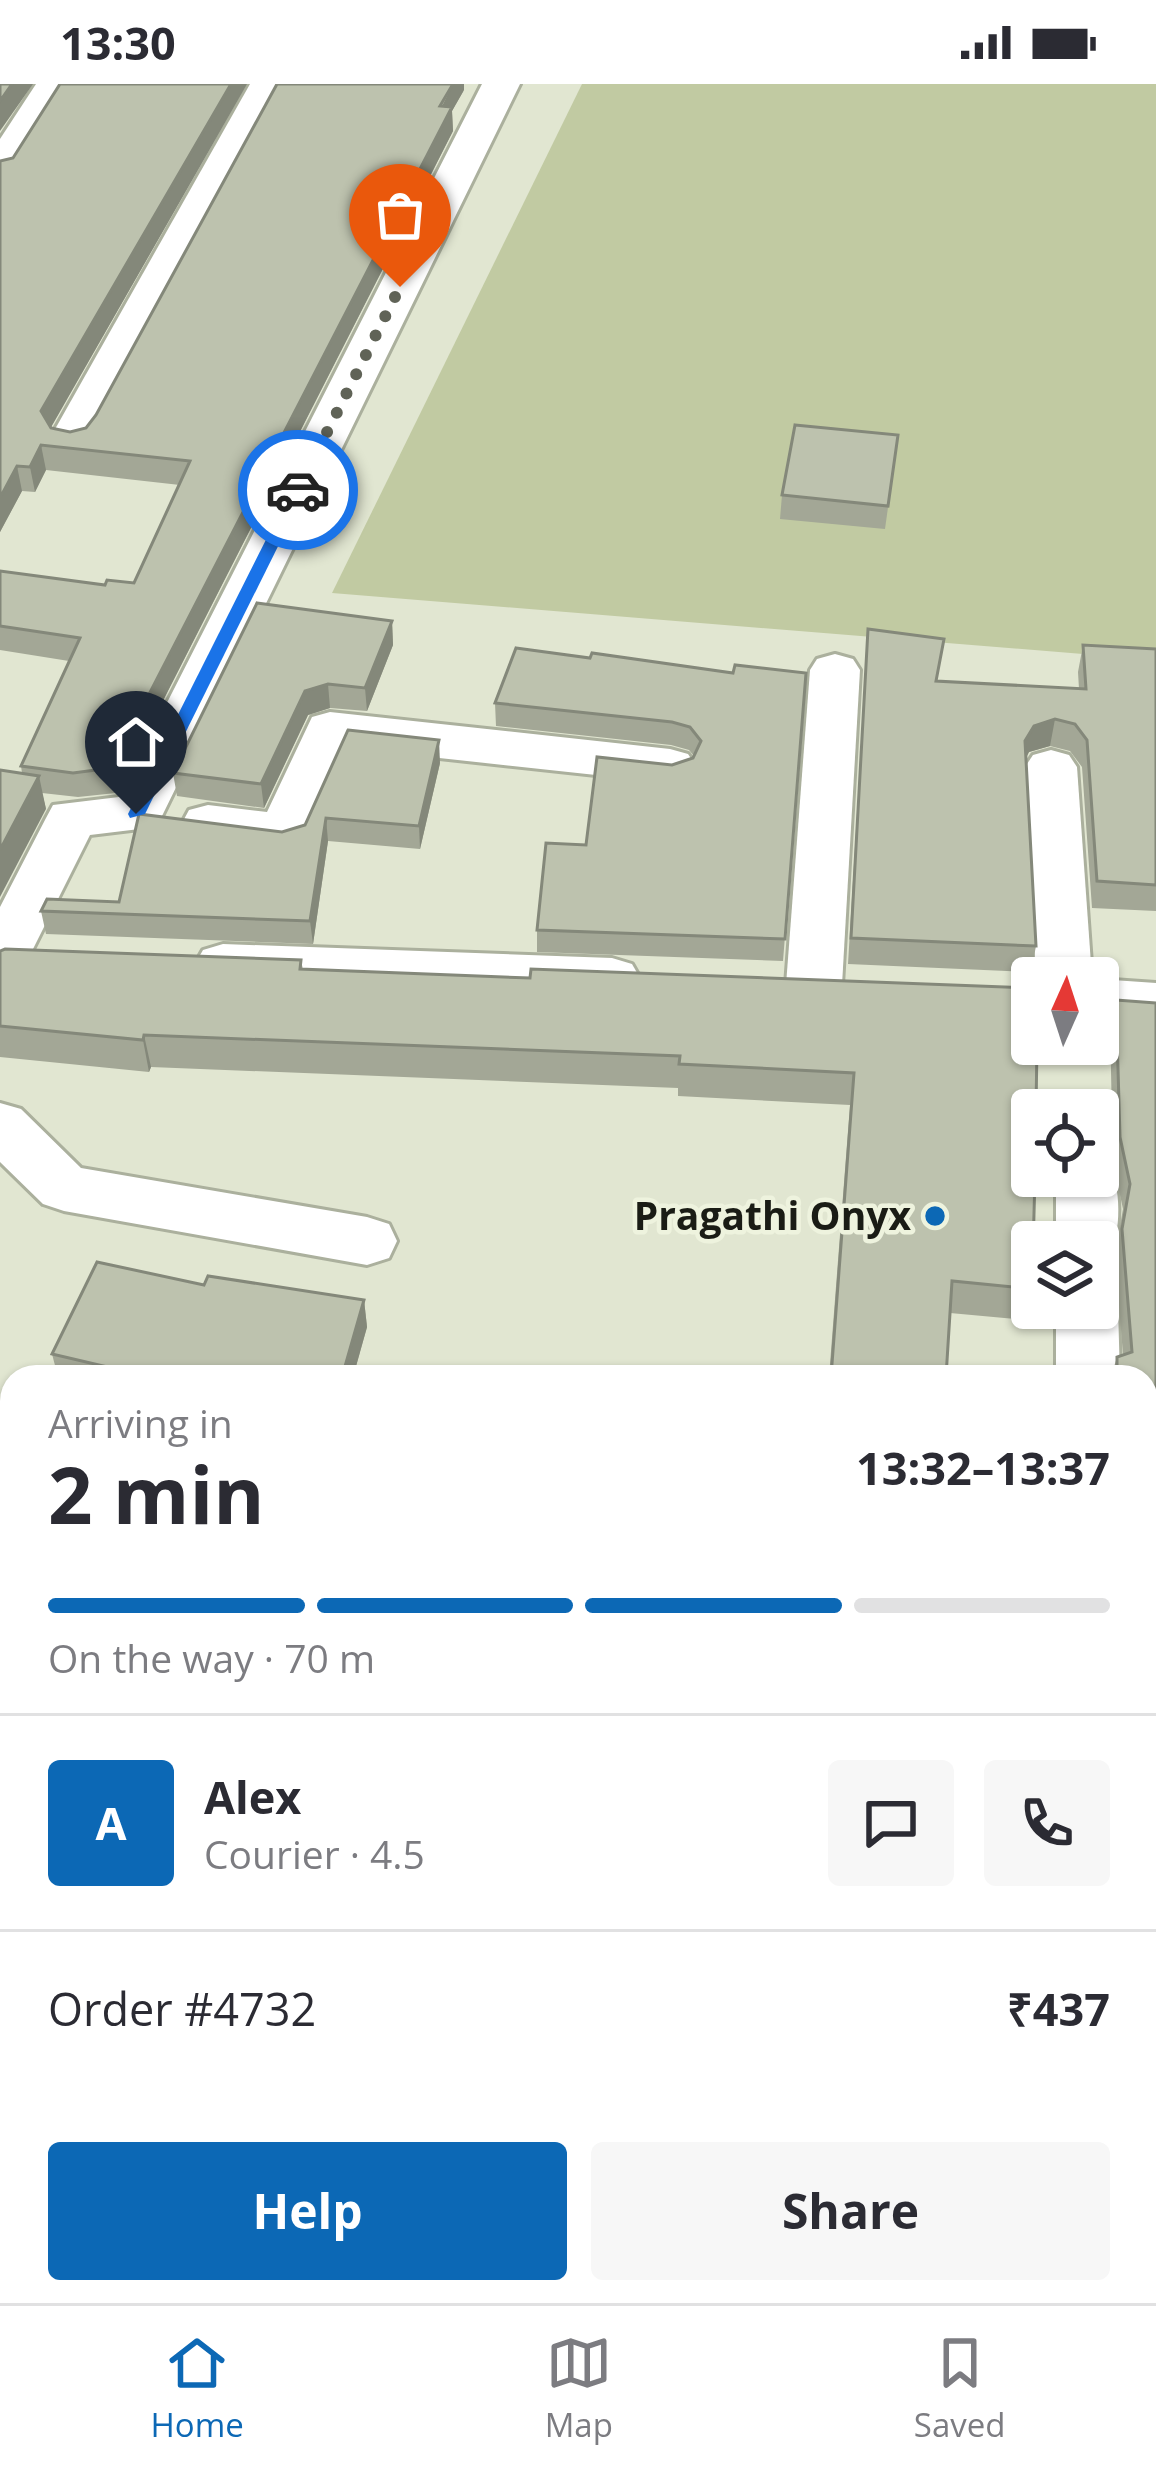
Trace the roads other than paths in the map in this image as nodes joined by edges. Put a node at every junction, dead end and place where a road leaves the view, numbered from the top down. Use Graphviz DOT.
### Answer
graph roads {
  1 [pos="55,84"];
  2 [pos="268,84"];
  3 [pos="501,84"];
  4 [pos="0,172"];
  5 [pos="74,438"];
  6 [pos="835,670"];
  7 [pos="670,766"];
  8 [pos="1052,767"];
  9 [pos="136,814"];
  10 [pos="1063,957"];
  11 [pos="1,959"];
  12 [pos="65,959"];
  13 [pos="178,963"];
  14 [pos="673,980"];
  15 [pos="813,985"];
  16 [pos="1119,1001"];
  17 [pos="1156,1004"];
  18 [pos="0,1125"];
  19 [pos="367,1241"];
  20 [pos="1087,1329"];
  21 [pos="1088,1365"];
  1 -- 4 [label="street"];
  2 -- 5 [label="street"];
  3 -- 9 [label="street"];
  6 -- 15 [label="street"];
  7 -- 9 [label="street"];
  8 -- 10 [label="street"];
  9 -- 11 [label="street"];
  11 -- 12 [label="street"];
  13 -- 14 [label="street"];
  16 -- 17 [label="street"];
  18 -- 19 [label="street"];
  20 -- 21 [label="street"];
}
